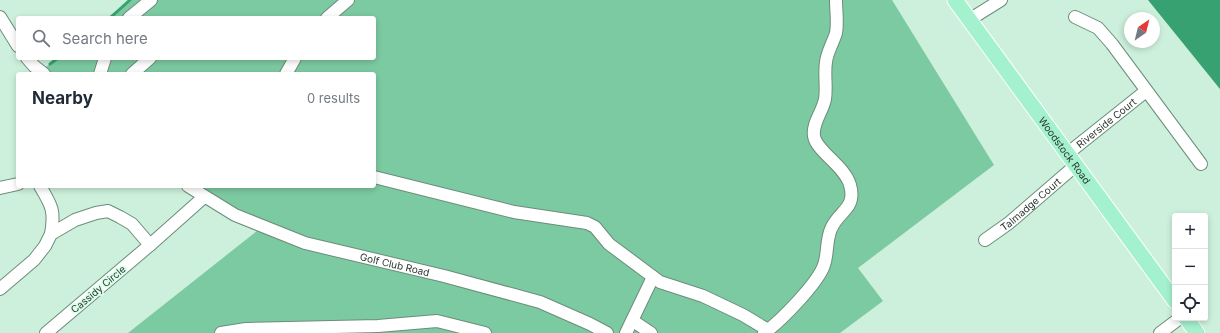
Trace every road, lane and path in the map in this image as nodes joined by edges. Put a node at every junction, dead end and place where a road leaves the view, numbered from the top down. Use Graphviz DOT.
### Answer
graph roads {
  1 [pos="151,0"];
  2 [pos="348,0"];
  3 [pos="836,0"];
  4 [pos="955,0"];
  5 [pos="1002,0"];
  6 [pos="131,16"];
  7 [pos="330,16"];
  8 [pos="1075,16"];
  9 [pos="0,17"];
  10 [pos="969,20"];
  11 [pos="16,43"];
  12 [pos="29,60"];
  13 [pos="104,60"];
  14 [pos="148,60"];
  15 [pos="294,60"];
  16 [pos="42,72"];
  17 [pos="101,72"];
  18 [pos="134,72"];
  19 [pos="287,72"];
  20 [pos="1146,91"];
  21 [pos="1071,160"];
  22 [pos="1201,164"];
  23 [pos="376,178"];
  24 [pos="16,184"];
  25 [pos="0,188"];
  26 [pos="41,188"];
  27 [pos="191,188"];
  28 [pos="204,197"];
  29 [pos="51,234"];
  30 [pos="985,240"];
  31 [pos="150,246"];
  32 [pos="653,277"];
  33 [pos="0,289"];
  34 [pos="1172,297"];
  35 [pos="633,321"];
  36 [pos="1176,321"];
  37 [pos="1188,321"];
  38 [pos="302,331"];
  39 [pos="766,332"];
  40 [pos="47,333"];
  41 [pos="221,333"];
  42 [pos="485,333"];
  43 [pos="607,333"];
  44 [pos="626,333"];
  45 [pos="651,333"];
  46 [pos="1160,333"];
  47 [pos="1197,333"];
  1 -- 6 [label="street"];
  2 -- 7 [label="street"];
  3 -- 39 [label="street"];
  4 -- 10 [label="main road, Woodstock Road"];
  5 -- 10 [label="street"];
  8 -- 20 [label="street, Riverside Court"];
  9 -- 11 [label="street"];
  10 -- 21 [label="main road, Woodstock Road"];
  12 -- 16 [label="street"];
  13 -- 17 [label="street"];
  14 -- 18 [label="street"];
  15 -- 19 [label="street"];
  20 -- 21 [label="street, Riverside Court"];
  20 -- 22 [label="street, Riverside Court"];
  21 -- 30 [label="street, Talmadge Court"];
  21 -- 34 [label="main road, Woodstock Road"];
  23 -- 32 [label="street"];
  24 -- 25 [label="street"];
  26 -- 29 [label="street"];
  27 -- 28 [label="street, Golf Club Road"];
  28 -- 31 [label="street, Cassidy Circle"];
  28 -- 43 [label="street, Golf Club Road"];
  29 -- 31 [label="street"];
  29 -- 33 [label="street"];
  31 -- 40 [label="street, Cassidy Circle"];
  32 -- 35 [label="street"];
  32 -- 39 [label="street"];
  35 -- 44 [label="street"];
  35 -- 45 [label="street"];
  36 -- 46 [label="street"];
  37 -- 47 [label="main road"];
  38 -- 41 [label="street"];
  38 -- 42 [label="street"];
}
